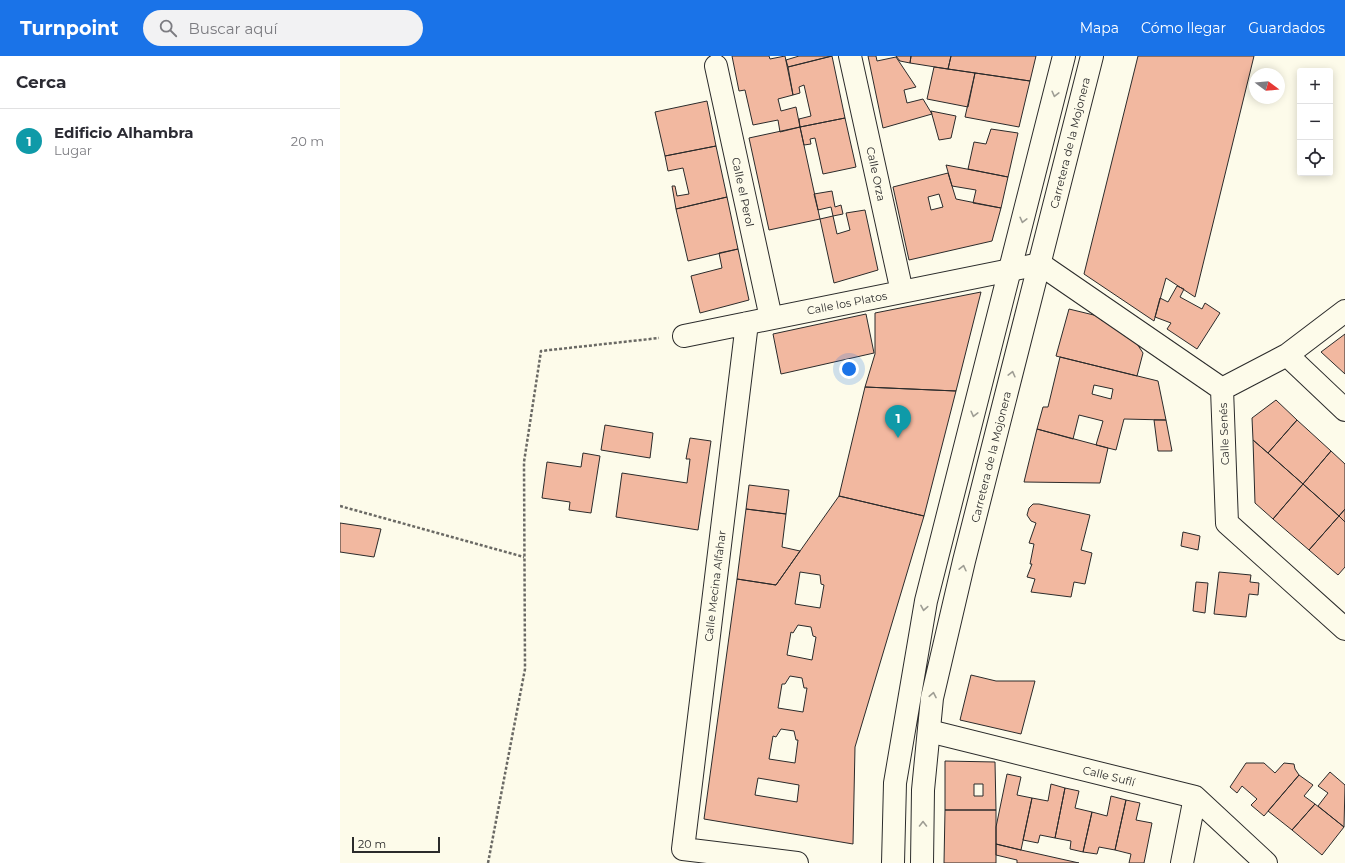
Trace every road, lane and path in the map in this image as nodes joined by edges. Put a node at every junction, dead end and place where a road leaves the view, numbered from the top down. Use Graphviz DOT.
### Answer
graph roads {
  1 [pos="850,56"];
  2 [pos="1064,56"];
  3 [pos="1092,56"];
  4 [pos="716,66"];
  5 [pos="1040,264"];
  6 [pos="1011,270"];
  7 [pos="902,292"];
  8 [pos="1345,311"];
  9 [pos="771,318"];
  10 [pos="747,323"];
  11 [pos="684,336"];
  12 [pos="1287,355"];
  13 [pos="1222,389"];
  14 [pos="1345,410"];
  15 [pos="340,506"];
  16 [pos="524,557"];
  17 [pos="1344,626"];
  18 [pos="929,731"];
  19 [pos="1195,797"];
  20 [pos="488,863"];
  21 [pos="797,863"];
  22 [pos="893,863"];
  23 [pos="922,863"];
  24 [pos="1182,863"];
  25 [pos="1266,863"];
  1 -- 7 [label="street, Calle Orza"];
  2 -- 6 [label="street, one-way"];
  3 -- 5 [label="street, Carretera de la Mojonera"];
  4 -- 9 [label="street, Calle el Perol"];
  5 -- 6 [label="street"];
  5 -- 13 [label="street, Calle Senés"];
  18 -- 5 [label="street, Carretera de la Mojonera, one-way"];
  6 -- 7 [label="street, Calle los Platos"];
  6 -- 22 [label="street, one-way"];
  7 -- 9 [label="street, Calle los Platos"];
  8 -- 12 [label="street"];
  9 -- 10 [label="street, Calle los Platos"];
  10 -- 11 [label="street, Calle los Platos"];
  10 -- 21 [label="street, Calle Mecina Alfahar"];
  11 -- 16 [label="path"];
  12 -- 13 [label="street"];
  12 -- 14 [label="street"];
  13 -- 17 [label="street, Calle Senés"];
  15 -- 16 [label="path"];
  16 -- 20 [label="path"];
  18 -- 19 [label="street, Calle Suflí"];
  23 -- 18 [label="street, Carretera de la Mojonera, one-way"];
  19 -- 24 [label="street"];
  19 -- 25 [label="street, Calle Suflí"];
}
